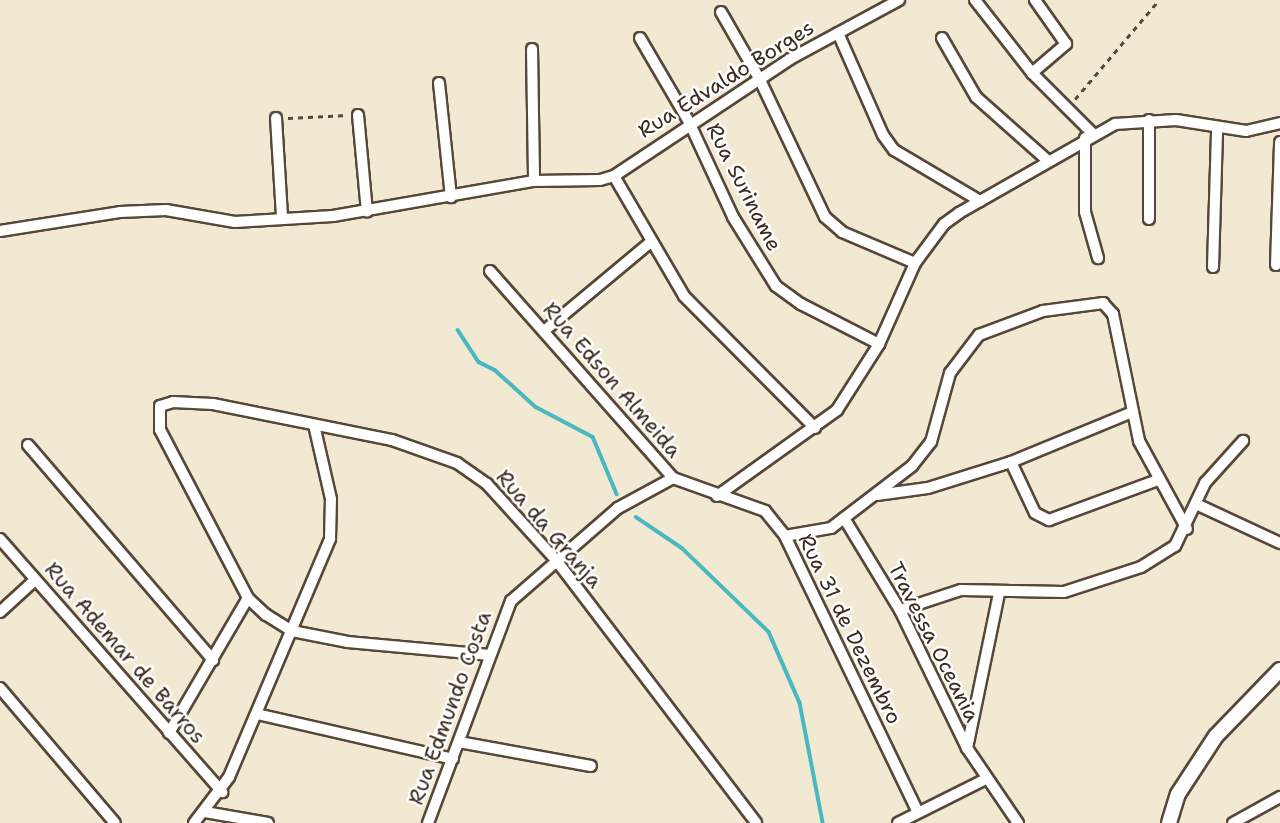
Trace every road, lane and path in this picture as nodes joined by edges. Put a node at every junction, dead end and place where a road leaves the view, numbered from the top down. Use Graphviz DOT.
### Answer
graph roads {
  1 [pos="899,0"];
  2 [pos="975,0"];
  3 [pos="1035,0"];
  4 [pos="1159,0"];
  5 [pos="720,12"];
  6 [pos="838,33"];
  7 [pos="640,38"];
  8 [pos="942,38"];
  9 [pos="532,49"];
  10 [pos="1032,73"];
  11 [pos="759,78"];
  12 [pos="439,83"];
  13 [pos="1065,107"];
  14 [pos="358,115"];
  15 [pos="276,118"];
  16 [pos="1149,120"];
  17 [pos="689,122"];
  18 [pos="1280,123"];
  19 [pos="1217,129"];
  20 [pos="1089,136"];
  21 [pos="1280,142"];
  22 [pos="1047,160"];
  23 [pos="614,176"];
  24 [pos="534,181"];
  25 [pos="452,197"];
  26 [pos="980,201"];
  27 [pos="367,212"];
  28 [pos="282,217"];
  29 [pos="1149,219"];
  30 [pos="0,232"];
  31 [pos="651,242"];
  32 [pos="1098,258"];
  33 [pos="915,263"];
  34 [pos="1276,265"];
  35 [pos="1213,267"];
  36 [pos="490,271"];
  37 [pos="544,331"];
  38 [pos="880,344"];
  39 [pos="1130,413"];
  40 [pos="314,425"];
  41 [pos="815,428"];
  42 [pos="1243,441"];
  43 [pos="28,444"];
  44 [pos="1012,462"];
  45 [pos="673,478"];
  46 [pos="1158,480"];
  47 [pos="877,495"];
  48 [pos="717,496"];
  49 [pos="1196,504"];
  50 [pos="844,518"];
  51 [pos="1187,529"];
  52 [pos="785,536"];
  53 [pos="0,539"];
  54 [pos="1280,543"];
  55 [pos="556,561"];
  56 [pos="35,580"];
  57 [pos="999,593"];
  58 [pos="248,597"];
  59 [pos="900,610"];
  60 [pos="0,612"];
  61 [pos="292,631"];
  62 [pos="489,655"];
  63 [pos="213,660"];
  64 [pos="1280,670"];
  65 [pos="0,688"];
  66 [pos="257,714"];
  67 [pos="169,733"];
  68 [pos="459,742"];
  69 [pos="967,748"];
  70 [pos="453,759"];
  71 [pos="591,766"];
  72 [pos="986,779"];
  73 [pos="222,792"];
  74 [pos="1280,797"];
  75 [pos="205,812"];
  76 [pos="918,812"];
  77 [pos="115,823"];
  78 [pos="194,823"];
  79 [pos="268,823"];
  80 [pos="428,823"];
  81 [pos="756,823"];
  82 [pos="898,823"];
  83 [pos="1018,823"];
  84 [pos="1169,823"];
  85 [pos="1233,823"];
  1 -- 6 [label="street, Rua Edvaldo Borges"];
  2 -- 10 [label="street"];
  3 -- 10 [label="street"];
  4 -- 13 [label="path"];
  5 -- 11 [label="street"];
  6 -- 11 [label="street, Rua Edvaldo Borges"];
  6 -- 26 [label="street"];
  7 -- 17 [label="street, Rua Suriname"];
  8 -- 22 [label="street"];
  9 -- 24 [label="street"];
  10 -- 13 [label="street"];
  11 -- 17 [label="street, Rua Edvaldo Borges"];
  11 -- 33 [label="street"];
  12 -- 25 [label="street"];
  13 -- 20 [label="street"];
  14 -- 15 [label="path"];
  14 -- 27 [label="street"];
  15 -- 28 [label="street"];
  16 -- 19 [label="street"];
  16 -- 20 [label="street"];
  16 -- 29 [label="street"];
  17 -- 23 [label="street, Rua Edvaldo Borges"];
  17 -- 38 [label="street, Rua Suriname"];
  18 -- 19 [label="street"];
  19 -- 35 [label="street"];
  20 -- 22 [label="street"];
  20 -- 32 [label="street"];
  21 -- 34 [label="street"];
  22 -- 26 [label="street"];
  23 -- 24 [label="street"];
  23 -- 31 [label="street"];
  24 -- 25 [label="street"];
  25 -- 27 [label="street"];
  26 -- 33 [label="street"];
  27 -- 28 [label="street"];
  28 -- 30 [label="street"];
  31 -- 37 [label="street"];
  31 -- 41 [label="street"];
  33 -- 38 [label="street"];
  36 -- 37 [label="street, Rua Edson Almeida"];
  37 -- 45 [label="street, Rua Edson Almeida"];
  38 -- 41 [label="street"];
  39 -- 44 [label="street"];
  39 -- 46 [label="street"];
  39 -- 47 [label="street"];
  40 -- 55 [label="street, Rua da Granja"];
  40 -- 58 [label="street, Rua da Granja"];
  40 -- 61 [label="street"];
  41 -- 48 [label="street"];
  42 -- 49 [label="street"];
  43 -- 63 [label="street"];
  44 -- 46 [label="street"];
  44 -- 47 [label="street"];
  45 -- 48 [label="street, Rua Edson Almeida"];
  45 -- 55 [label="street, Rua Edmundo Costa"];
  46 -- 51 [label="street"];
  47 -- 50 [label="street"];
  48 -- 52 [label="street, Rua 31 de Dezembro"];
  49 -- 51 [label="street"];
  49 -- 54 [label="street"];
  50 -- 52 [label="street"];
  50 -- 59 [label="street, Travessa Oceania"];
  51 -- 57 [label="street"];
  52 -- 76 [label="street, Rua 31 de Dezembro"];
  53 -- 56 [label="street, Rua Ademar de Barros"];
  55 -- 62 [label="street, Rua Edmundo Costa"];
  55 -- 81 [label="street, Rua da Granja"];
  56 -- 60 [label="street"];
  56 -- 67 [label="street, Rua Ademar de Barros"];
  57 -- 59 [label="street"];
  57 -- 69 [label="street"];
  58 -- 61 [label="street"];
  58 -- 63 [label="street"];
  59 -- 69 [label="street, Travessa Oceania"];
  61 -- 62 [label="street"];
  61 -- 66 [label="street"];
  62 -- 68 [label="street, Rua Edmundo Costa"];
  63 -- 67 [label="street"];
  64 -- 84 [label="street"];
  65 -- 77 [label="street"];
  66 -- 70 [label="street"];
  66 -- 73 [label="street"];
  67 -- 73 [label="street, Rua Ademar de Barros"];
  68 -- 70 [label="street, Rua Edmundo Costa"];
  68 -- 71 [label="street"];
  69 -- 72 [label="street, Travessa Oceania"];
  70 -- 80 [label="street, Rua Edmundo Costa"];
  72 -- 76 [label="street"];
  72 -- 83 [label="street, Travessa Oceania"];
  73 -- 75 [label="street"];
  74 -- 85 [label="street"];
  75 -- 78 [label="street"];
  75 -- 79 [label="street"];
  76 -- 82 [label="street"];
}
